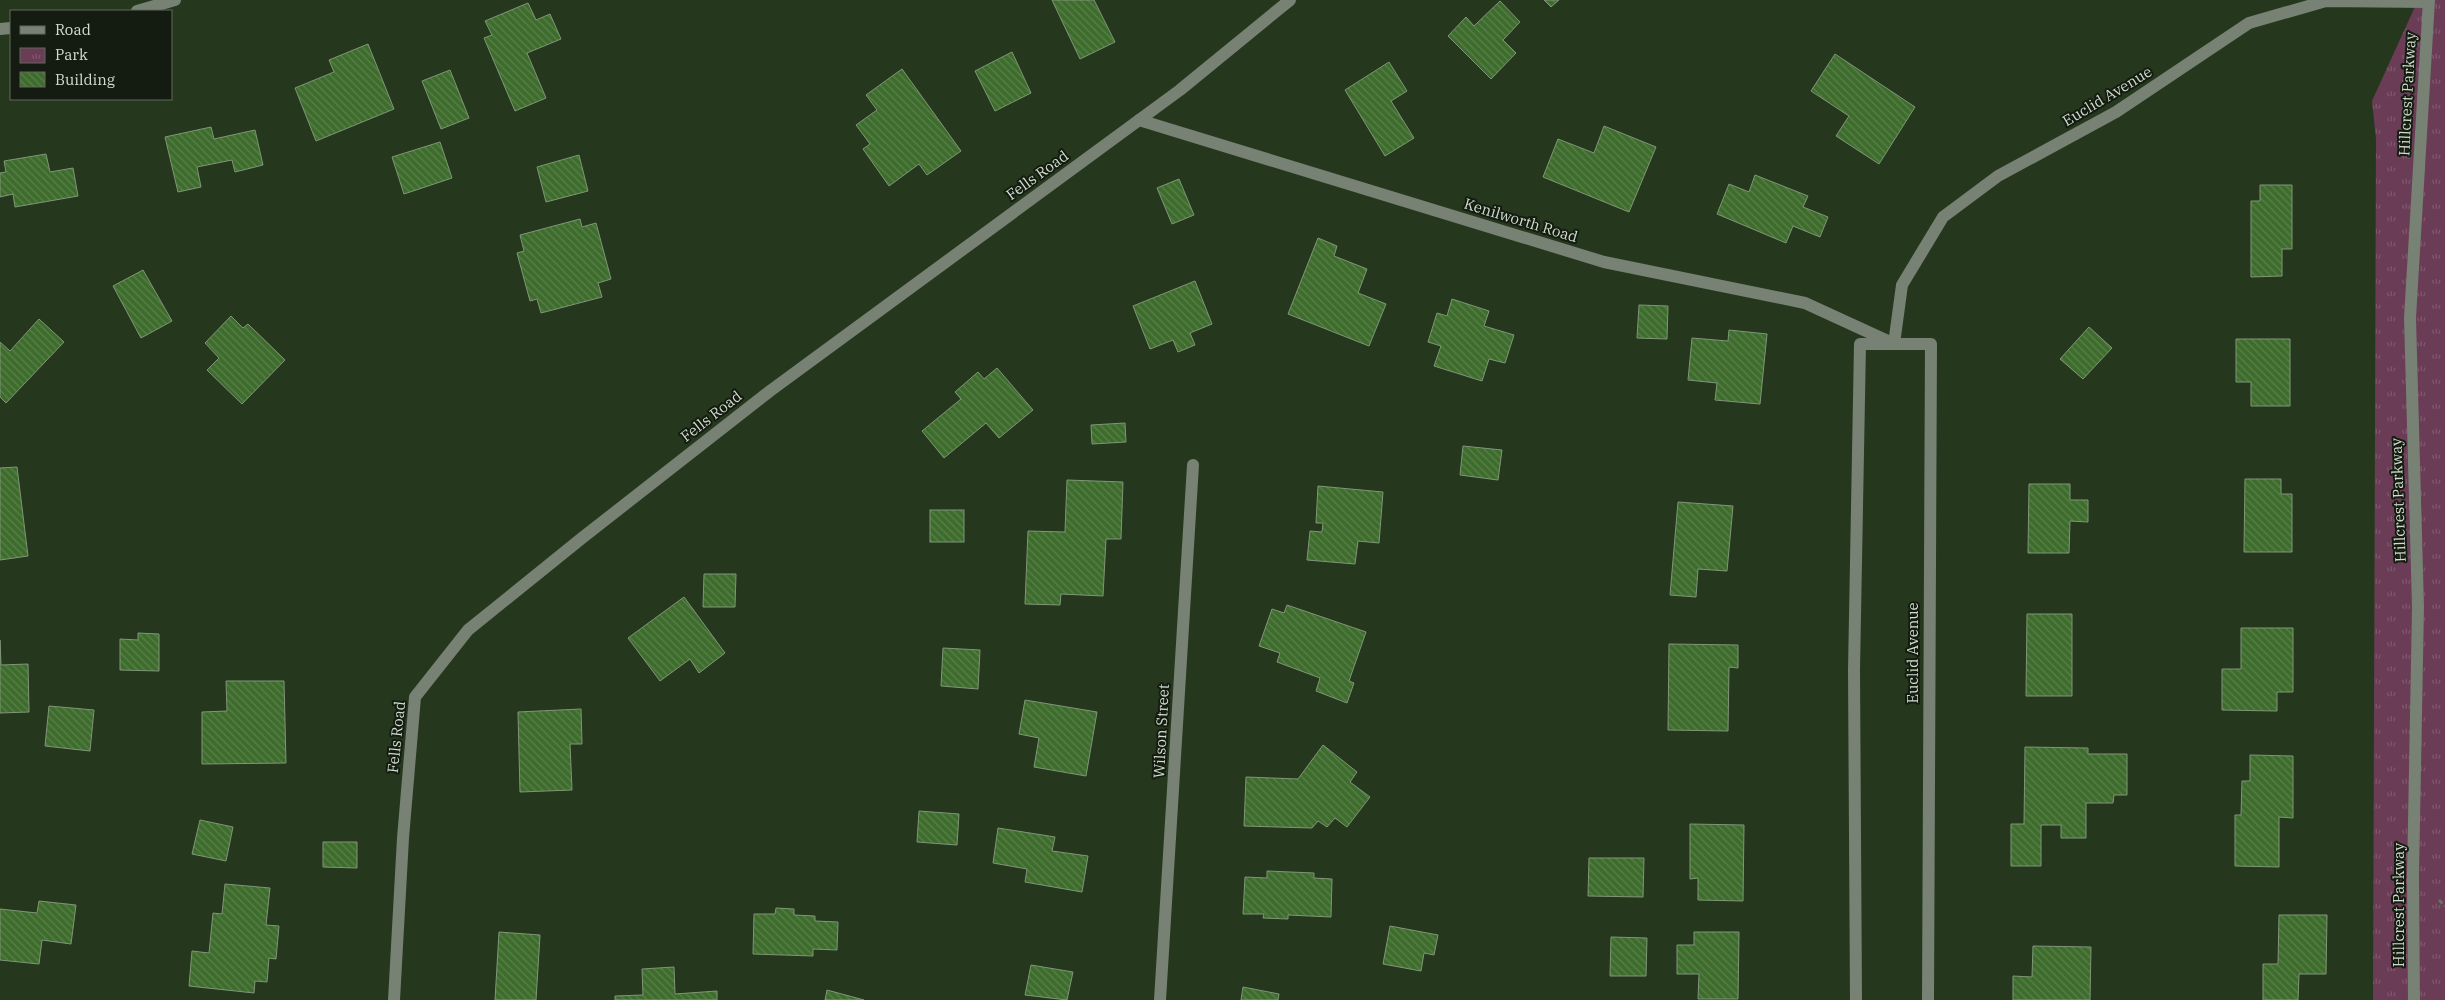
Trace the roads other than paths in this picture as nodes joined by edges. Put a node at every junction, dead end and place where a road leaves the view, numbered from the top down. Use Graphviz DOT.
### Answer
graph roads {
  1 [pos="175,0"];
  2 [pos="1290,0"];
  3 [pos="2326,0"];
  4 [pos="2429,1"];
  5 [pos="140,10"];
  6 [pos="1138,120"];
  7 [pos="1894,344"];
  8 [pos="1193,464"];
  9 [pos="394,1000"];
  10 [pos="1160,1000"];
  11 [pos="1856,1000"];
  12 [pos="1928,1000"];
  13 [pos="2414,1000"];
  1 -- 5 [label="street"];
  2 -- 6 [label="street, Fells Road"];
  3 -- 4 [label="street, Euclid Avenue"];
  3 -- 7 [label="street, Euclid Avenue"];
  4 -- 13 [label="street, Hillcrest Parkway"];
  6 -- 7 [label="street, Kenilworth Road"];
  6 -- 9 [label="street, Fells Road"];
  7 -- 11 [label="street, Euclid Avenue"];
  7 -- 12 [label="street, Euclid Avenue"];
  8 -- 10 [label="street, Wilson Street"];
}
